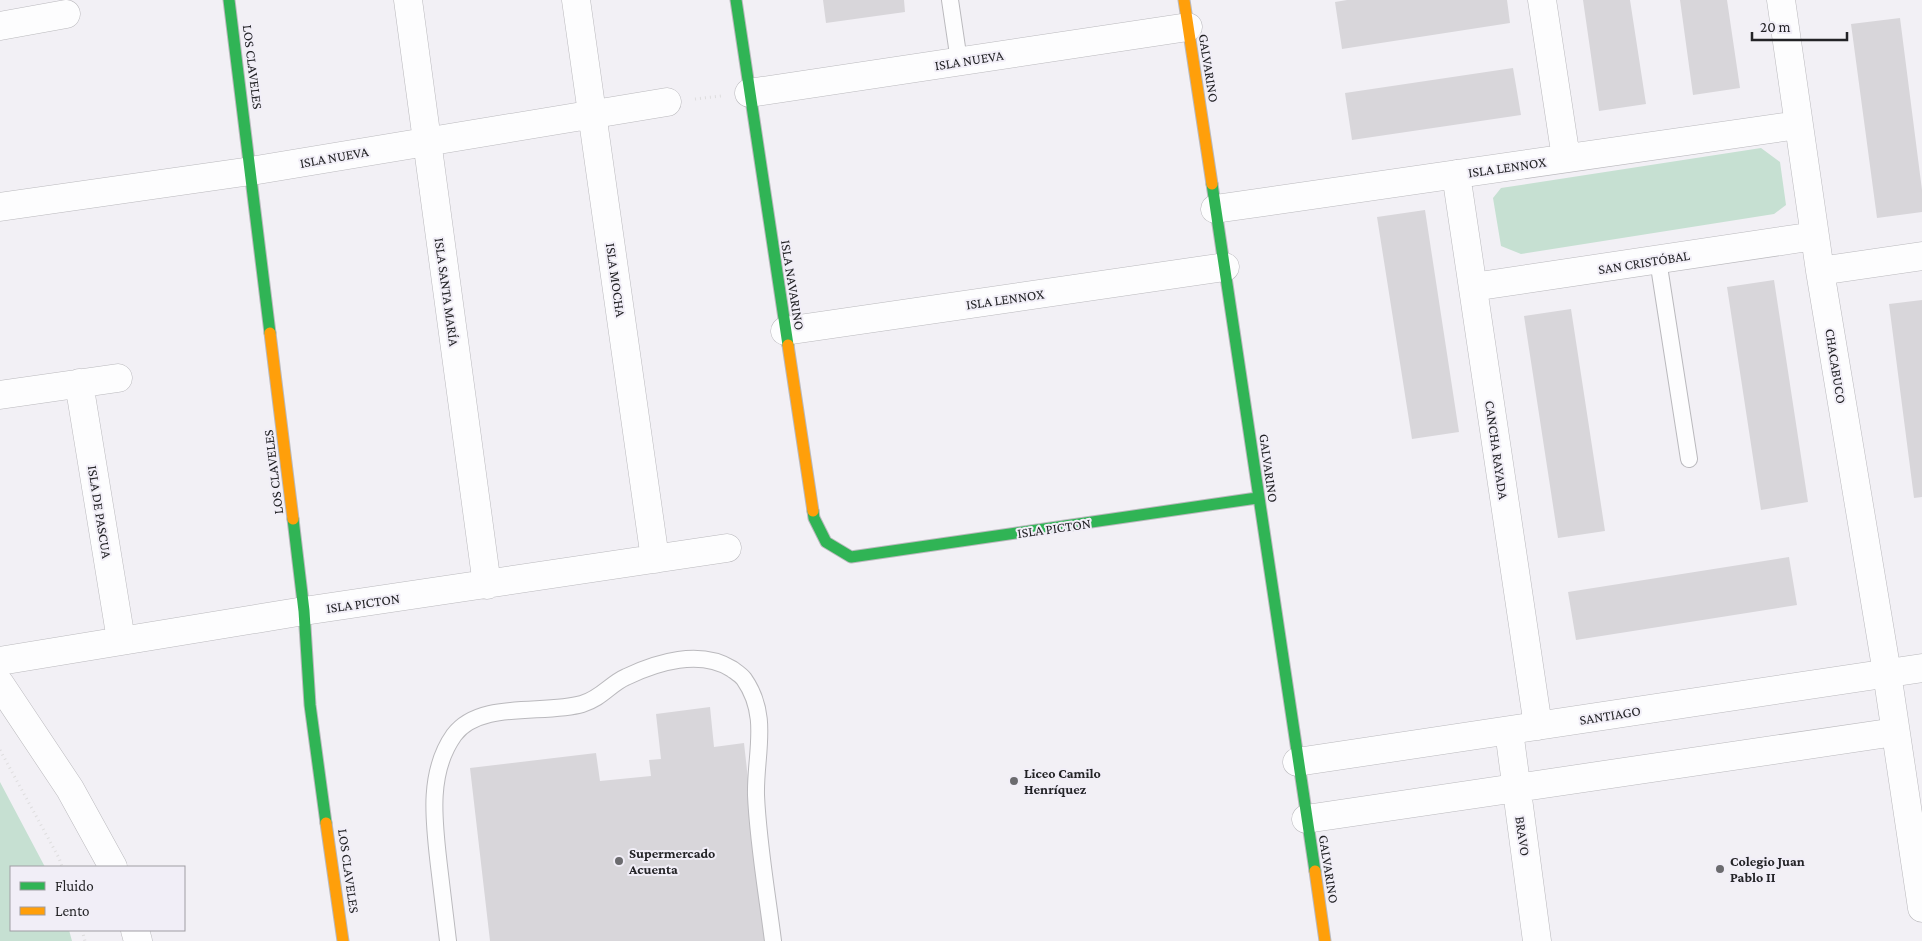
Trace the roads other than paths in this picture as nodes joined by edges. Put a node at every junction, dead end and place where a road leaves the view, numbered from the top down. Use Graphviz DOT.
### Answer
graph roads {
  1 [pos="229,0"];
  2 [pos="408,0"];
  3 [pos="576,0"];
  4 [pos="736,0"];
  5 [pos="950,0"];
  6 [pos="1184,0"];
  7 [pos="1542,0"];
  8 [pos="1781,0"];
  9 [pos="26,10"];
  10 [pos="66,14"];
  11 [pos="0,26"];
  12 [pos="1188,27"];
  13 [pos="960,61"];
  14 [pos="749,93"];
  15 [pos="667,102"];
  16 [pos="593,115"];
  17 [pos="1798,125"];
  18 [pos="427,141"];
  19 [pos="1566,158"];
  20 [pos="251,171"];
  21 [pos="1456,174"];
  22 [pos="0,207"];
  23 [pos="1215,208"];
  24 [pos="1815,236"];
  25 [pos="1922,256"];
  26 [pos="1658,260"];
  27 [pos="1225,267"];
  28 [pos="1820,271"];
  29 [pos="1472,287"];
  30 [pos="784,330"];
  31 [pos="118,378"];
  32 [pos="79,383"];
  33 [pos="0,395"];
  34 [pos="1689,459"];
  35 [pos="1258,498"];
  36 [pos="727,548"];
  37 [pos="851,557"];
  38 [pos="655,559"];
  39 [pos="487,585"];
  40 [pos="304,611"];
  41 [pos="121,640"];
  42 [pos="0,661"];
  43 [pos="1922,668"];
  44 [pos="1887,673"];
  45 [pos="0,684"];
  46 [pos="1538,726"];
  47 [pos="1509,731"];
  48 [pos="1895,732"];
  49 [pos="1297,762"];
  50 [pos="1517,788"];
  51 [pos="1306,819"];
  52 [pos="112,866"];
  53 [pos="1922,908"];
  54 [pos="343,941"];
  55 [pos="448,941"];
  56 [pos="773,941"];
  57 [pos="1325,941"];
  58 [pos="1538,941"];
  1 -- 20 [label="street, LOS CLAVELES"];
  2 -- 18 [label="street, ISLA SANTA MARÍA"];
  3 -- 16 [label="street, ISLA MOCHA"];
  4 -- 14 [label="street, ISLA NAVARINO"];
  5 -- 13 [label="lane"];
  6 -- 12 [label="street, GALVARINO"];
  7 -- 19 [label="street"];
  8 -- 17 [label="street, CHACABUCO"];
  9 -- 10 [label="street"];
  9 -- 11 [label="street"];
  12 -- 13 [label="street, ISLA NUEVA"];
  12 -- 23 [label="street, GALVARINO"];
  13 -- 14 [label="street, ISLA NUEVA"];
  14 -- 30 [label="street, ISLA NAVARINO"];
  15 -- 16 [label="street, ISLA NUEVA"];
  16 -- 18 [label="street, ISLA NUEVA"];
  16 -- 38 [label="street, ISLA MOCHA"];
  17 -- 19 [label="street, ISLA LENNOX"];
  17 -- 24 [label="street, CHACABUCO"];
  18 -- 20 [label="street, ISLA NUEVA"];
  18 -- 39 [label="street, ISLA SANTA MARÍA"];
  19 -- 21 [label="street, ISLA LENNOX"];
  20 -- 22 [label="street, ISLA NUEVA"];
  20 -- 40 [label="street, LOS CLAVELES"];
  21 -- 23 [label="street, ISLA LENNOX"];
  21 -- 29 [label="street, CANCHA RAYADA"];
  23 -- 27 [label="street, GALVARINO"];
  24 -- 26 [label="street, SAN CRISTÓBAL"];
  24 -- 28 [label="street, CHACABUCO"];
  25 -- 28 [label="street"];
  26 -- 29 [label="street, SAN CRISTÓBAL"];
  26 -- 34 [label="lane"];
  27 -- 30 [label="street, ISLA LENNOX"];
  27 -- 35 [label="street, GALVARINO"];
  28 -- 44 [label="street, CHACABUCO"];
  29 -- 46 [label="street, CANCHA RAYADA"];
  30 -- 37 [label="street, ISLA NAVARINO"];
  31 -- 32 [label="street"];
  32 -- 33 [label="street"];
  32 -- 41 [label="street, ISLA DE PASCUA"];
  35 -- 37 [label="street, ISLA PICTON"];
  35 -- 49 [label="street, GALVARINO"];
  36 -- 38 [label="street, ISLA PICTON"];
  38 -- 39 [label="street, ISLA PICTON"];
  39 -- 40 [label="street, ISLA PICTON"];
  40 -- 41 [label="street, ISLA PICTON"];
  40 -- 54 [label="street, LOS CLAVELES"];
  41 -- 42 [label="street, ISLA PICTON"];
  43 -- 44 [label="street, SANTIAGO"];
  44 -- 46 [label="street, SANTIAGO"];
  44 -- 48 [label="street, CHACABUCO"];
  45 -- 52 [label="street"];
  46 -- 47 [label="street, SANTIAGO"];
  47 -- 49 [label="street, SANTIAGO"];
  47 -- 50 [label="street, BRAVO"];
  48 -- 50 [label="street"];
  48 -- 53 [label="street, CHACABUCO"];
  49 -- 51 [label="street, GALVARINO"];
  50 -- 51 [label="street"];
  50 -- 58 [label="street, BRAVO"];
  51 -- 57 [label="street, GALVARINO"];
  55 -- 56 [label="lane"];
}
